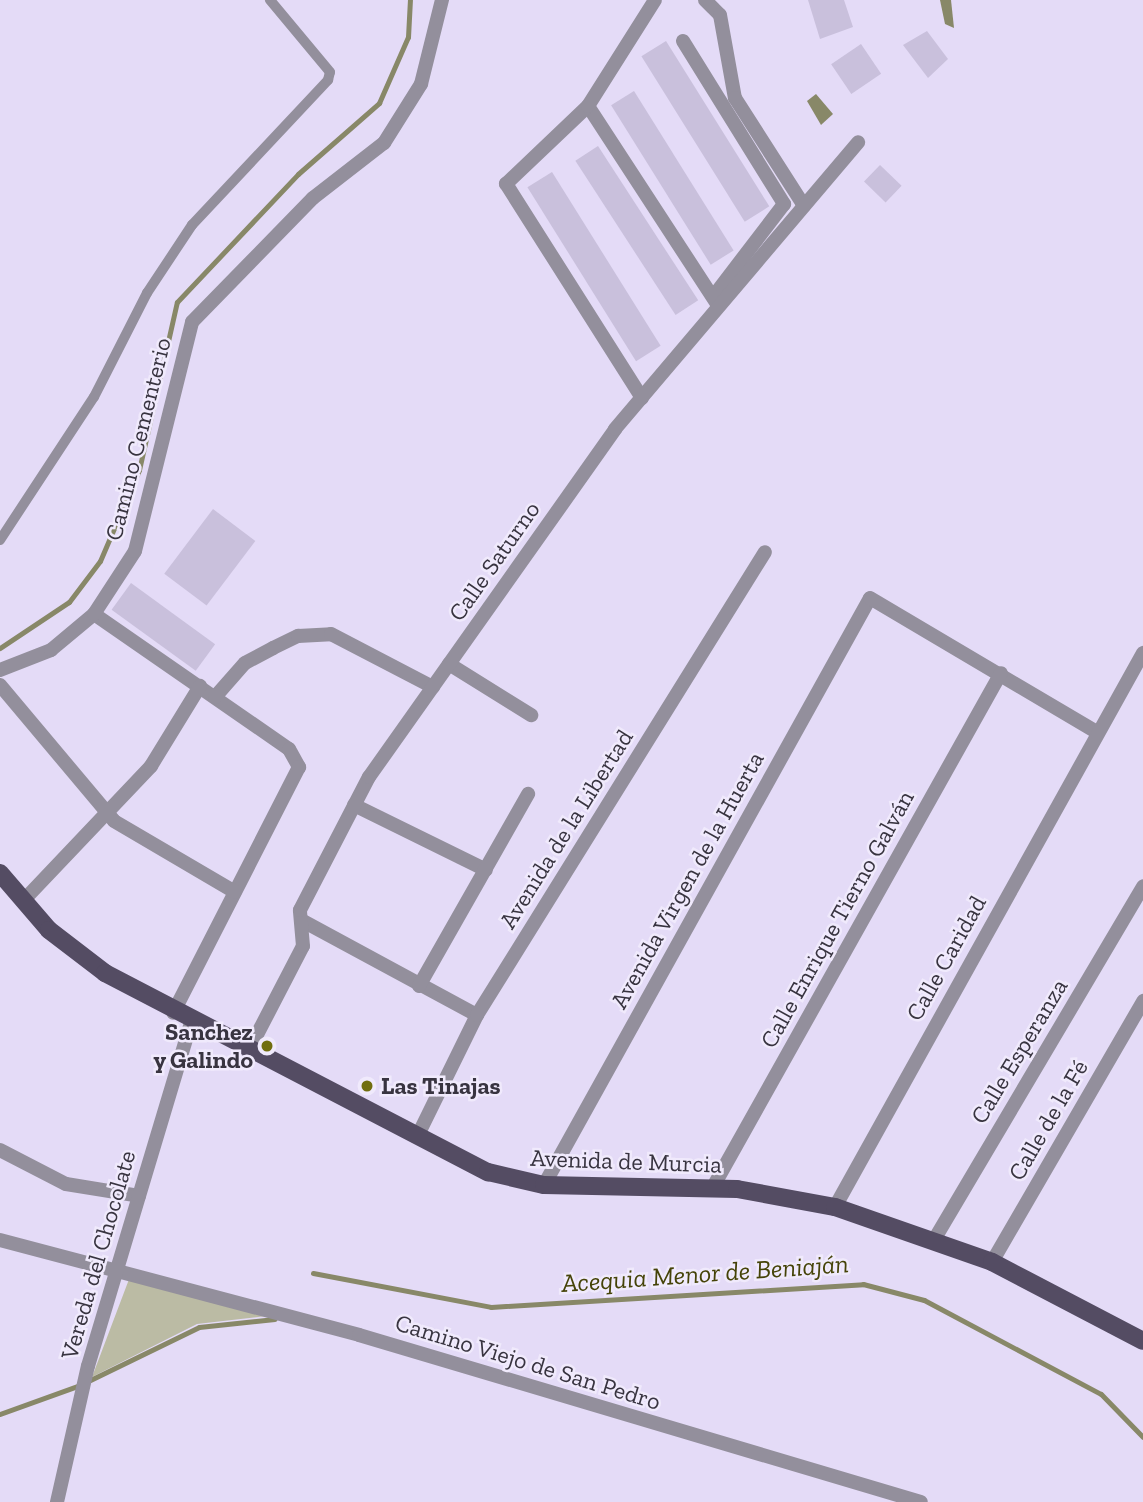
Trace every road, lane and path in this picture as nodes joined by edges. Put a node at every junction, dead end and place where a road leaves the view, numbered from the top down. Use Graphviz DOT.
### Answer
graph roads {
  1 [pos="270,0"];
  2 [pos="442,0"];
  3 [pos="655,0"];
  4 [pos="705,0"];
  5 [pos="683,41"];
  6 [pos="588,106"];
  7 [pos="858,142"];
  8 [pos="804,206"];
  9 [pos="716,302"];
  10 [pos="642,398"];
  11 [pos="0,540"];
  12 [pos="765,552"];
  13 [pos="94,614"];
  14 [pos="1143,653"];
  15 [pos="449,664"];
  16 [pos="0,670"];
  17 [pos="1000,673"];
  18 [pos="0,685"];
  19 [pos="200,686"];
  20 [pos="433,687"];
  21 [pos="215,697"];
  22 [pos="531,715"];
  23 [pos="1097,732"];
  24 [pos="528,794"];
  25 [pos="354,804"];
  26 [pos="110,814"];
  27 [pos="486,870"];
  28 [pos="0,874"];
  29 [pos="1143,886"];
  30 [pos="235,892"];
  31 [pos="23,901"];
  32 [pos="301,920"];
  33 [pos="419,986"];
  34 [pos="1143,1001"];
  35 [pos="173,1013"];
  36 [pos="477,1015"];
  37 [pos="191,1022"];
  38 [pos="248,1052"];
  39 [pos="417,1137"];
  40 [pos="0,1150"];
  41 [pos="544,1185"];
  42 [pos="713,1187"];
  43 [pos="139,1196"];
  44 [pos="835,1207"];
  45 [pos="0,1240"];
  46 [pos="934,1240"];
  47 [pos="992,1262"];
  48 [pos="120,1268"];
  49 [pos="1142,1337"];
  50 [pos="57,1502"];
  51 [pos="921,1502"];
  1 -- 11 [label="lane"];
  2 -- 13 [label="street, Camino Cementerio"];
  3 -- 6 [label="street"];
  4 -- 8 [label="street"];
  5 -- 9 [label="street"];
  6 -- 9 [label="street"];
  6 -- 10 [label="street"];
  7 -- 8 [label="street, Calle Saturno"];
  8 -- 9 [label="street, Calle Saturno"];
  9 -- 10 [label="street, Calle Saturno"];
  10 -- 15 [label="street, Calle Saturno"];
  12 -- 36 [label="street, Avenida de la Libertad"];
  13 -- 16 [label="street, Camino Cementerio"];
  13 -- 19 [label="street"];
  14 -- 23 [label="street, Calle Caridad"];
  15 -- 20 [label="street, Calle Saturno"];
  15 -- 22 [label="street"];
  17 -- 23 [label="street"];
  17 -- 41 [label="street, Avenida Virgen de la Huerta"];
  17 -- 42 [label="street, Calle Enrique Tierno Galván"];
  18 -- 26 [label="street"];
  19 -- 21 [label="street"];
  19 -- 26 [label="street"];
  20 -- 21 [label="street"];
  20 -- 25 [label="street, Calle Saturno"];
  21 -- 30 [label="street"];
  23 -- 44 [label="street, Calle Caridad"];
  24 -- 27 [label="street"];
  25 -- 27 [label="street"];
  25 -- 32 [label="street, Calle Saturno"];
  26 -- 30 [label="street"];
  26 -- 31 [label="street"];
  27 -- 33 [label="street"];
  28 -- 31 [label="main road, Avenida de Murcia"];
  29 -- 46 [label="street, Calle Esperanza"];
  30 -- 35 [label="street"];
  31 -- 35 [label="main road, Avenida de Murcia"];
  32 -- 33 [label="street"];
  32 -- 38 [label="street, Calle Saturno"];
  33 -- 36 [label="street"];
  34 -- 47 [label="street, Calle de la Fé"];
  35 -- 37 [label="main road, Avenida de Murcia"];
  36 -- 39 [label="street, Avenida de la Libertad"];
  37 -- 38 [label="main road, Avenida de Murcia"];
  37 -- 43 [label="street, Vereda del Chocolate"];
  38 -- 39 [label="main road, Avenida de Murcia"];
  39 -- 41 [label="main road, Avenida de Murcia"];
  40 -- 43 [label="street"];
  41 -- 42 [label="main road, Avenida de Murcia"];
  42 -- 44 [label="main road, Avenida de Murcia"];
  43 -- 48 [label="street, Vereda del Chocolate"];
  44 -- 46 [label="main road, Avenida de Murcia"];
  45 -- 48 [label="street, Camino Viejo de San Pedro"];
  46 -- 47 [label="main road, Avenida de Murcia"];
  47 -- 49 [label="main road, Avenida de Murcia"];
  48 -- 50 [label="street, Vereda del Chocolate"];
  48 -- 51 [label="street, Camino Viejo de San Pedro"];
}
